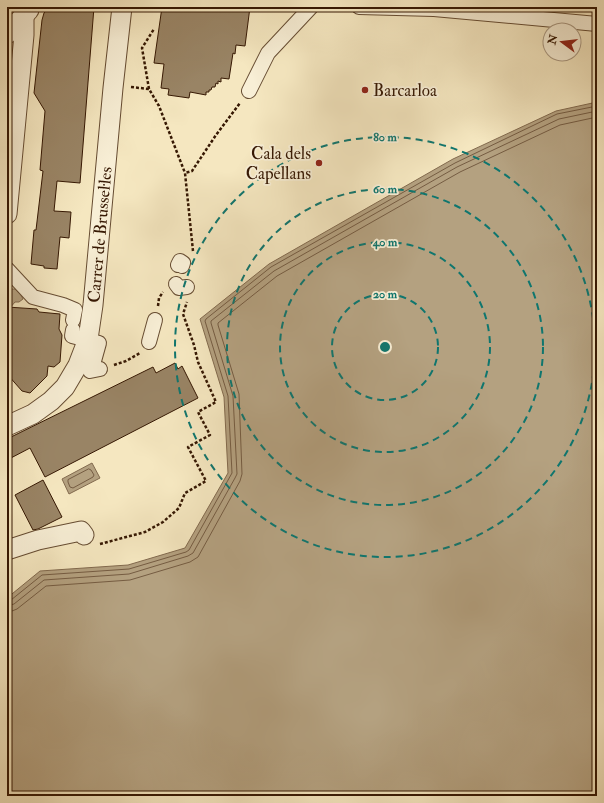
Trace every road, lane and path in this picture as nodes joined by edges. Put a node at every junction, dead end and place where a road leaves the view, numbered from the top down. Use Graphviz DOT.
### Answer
graph roads {
  1 [pos="122,7"];
  2 [pos="311,7"];
  3 [pos="359,7"];
  4 [pos="28,11"];
  5 [pos="597,24"];
  6 [pos="154,30"];
  7 [pos="7,34"];
  8 [pos="128,87"];
  9 [pos="149,89"];
  10 [pos="249,91"];
  11 [pos="185,173"];
  12 [pos="7,214"];
  13 [pos="193,253"];
  14 [pos="7,269"];
  15 [pos="184,290"];
  16 [pos="155,320"];
  17 [pos="78,330"];
  18 [pos="149,342"];
  19 [pos="126,361"];
  20 [pos="116,364"];
  21 [pos="100,369"];
  22 [pos="7,426"];
  23 [pos="84,535"];
  24 [pos="7,550"];
  1 -- 17 [label="street, Carrer de Brussel·les"];
  2 -- 10 [label="street"];
  3 -- 5 [label="street"];
  4 -- 7 [label="street"];
  4 -- 12 [label="street"];
  6 -- 9 [label="path"];
  8 -- 9 [label="path"];
  9 -- 11 [label="path"];
  10 -- 11 [label="path"];
  11 -- 13 [label="path"];
  14 -- 17 [label="street"];
  15 -- 23 [label="path"];
  16 -- 18 [label="street"];
  17 -- 21 [label="street"];
  17 -- 22 [label="street, Carrer de Brussel·les"];
  19 -- 20 [label="path"];
  23 -- 24 [label="street"];
}
